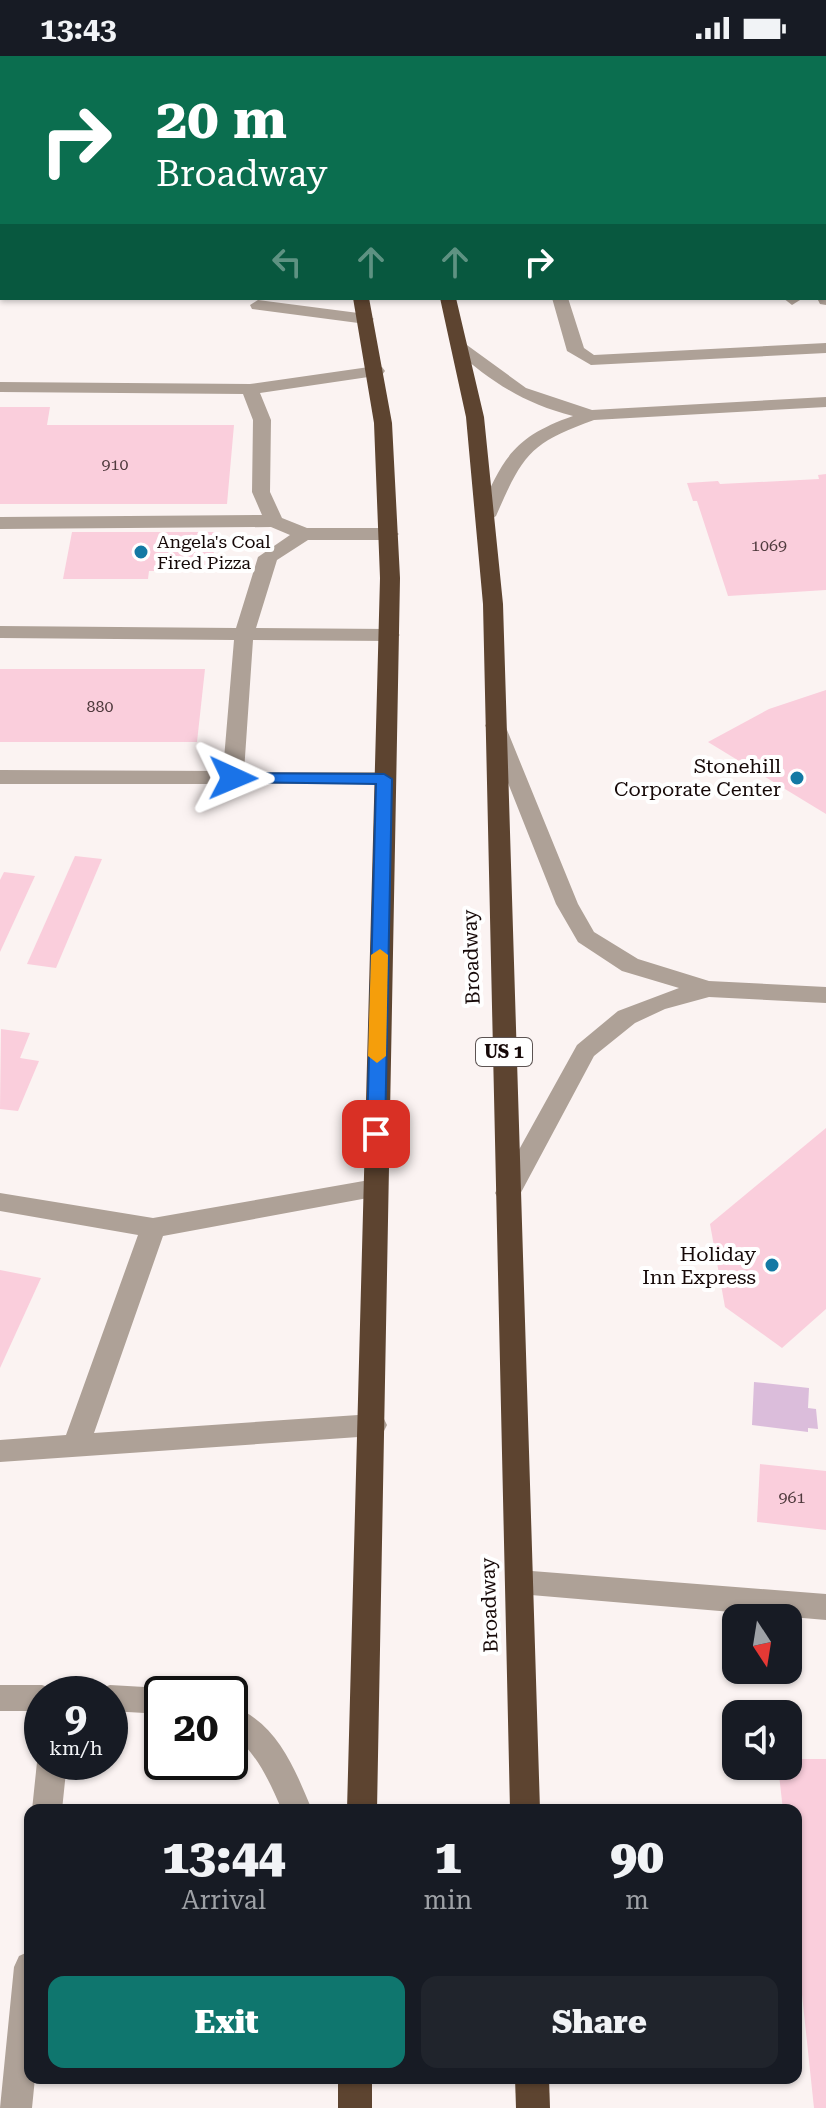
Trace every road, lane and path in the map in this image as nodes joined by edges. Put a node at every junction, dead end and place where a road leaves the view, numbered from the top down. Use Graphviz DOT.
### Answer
graph roads {
  1 [pos="449,300"];
  2 [pos="258,305"];
  3 [pos="562,305"];
  4 [pos="364,308"];
  5 [pos="460,345"];
  6 [pos="826,348"];
  7 [pos="376,371"];
  8 [pos="0,387"];
  9 [pos="250,389"];
  10 [pos="826,402"];
  11 [pos="592,415"];
  12 [pos="487,516"];
  13 [pos="274,521"];
  14 [pos="0,523"];
  15 [pos="304,534"];
  16 [pos="390,534"];
  17 [pos="0,632"];
  18 [pos="244,634"];
  19 [pos="390,635"];
  20 [pos="494,724"];
  21 [pos="0,777"];
  22 [pos="233,778"];
  23 [pos="384,779"];
  24 [pos="709,989"];
  25 [pos="826,995"];
  26 [pos="375,1188"];
  27 [pos="508,1193"];
  28 [pos="0,1202"];
  29 [pos="153,1228"];
  30 [pos="373,1425"];
  31 [pos="75,1448"];
  32 [pos="0,1451"];
  33 [pos="519,1582"];
  34 [pos="826,1607"];
  35 [pos="0,1698"];
  36 [pos="24,1698"];
  37 [pos="248,1730"];
  38 [pos="50,1780"];
  39 [pos="48,1804"];
  40 [pos="294,1804"];
  41 [pos="362,1804"];
  42 [pos="525,1804"];
  43 [pos="24,2023"];
  44 [pos="355,2084"];
  45 [pos="532,2084"];
  46 [pos="15,2108"];
  47 [pos="355,2108"];
  48 [pos="533,2108"];
  1 -- 5 [label="highway, Broadway / US 1"];
  2 -- 4 [label="lane"];
  3 -- 6 [label="lane"];
  4 -- 7 [label="highway"];
  5 -- 11 [label="lane"];
  5 -- 12 [label="highway, Broadway / US 1"];
  7 -- 9 [label="lane"];
  7 -- 16 [label="highway"];
  8 -- 9 [label="lane"];
  9 -- 13 [label="lane"];
  10 -- 11 [label="lane"];
  11 -- 12 [label="lane"];
  12 -- 20 [label="highway, Broadway / US 1"];
  13 -- 14 [label="lane"];
  13 -- 15 [label="lane"];
  15 -- 16 [label="lane"];
  15 -- 18 [label="lane"];
  16 -- 19 [label="highway"];
  17 -- 18 [label="lane"];
  18 -- 19 [label="lane"];
  18 -- 22 [label="lane"];
  19 -- 23 [label="highway"];
  20 -- 24 [label="lane"];
  20 -- 27 [label="highway, Broadway / US 1"];
  21 -- 22 [label="lane"];
  22 -- 23 [label="lane"];
  23 -- 26 [label="highway"];
  24 -- 25 [label="lane"];
  24 -- 27 [label="lane"];
  26 -- 29 [label="lane"];
  26 -- 30 [label="highway"];
  27 -- 33 [label="highway, Broadway / US 1"];
  28 -- 29 [label="lane"];
  29 -- 31 [label="lane"];
  30 -- 31 [label="lane"];
  30 -- 41 [label="highway"];
  31 -- 32 [label="lane"];
  33 -- 34 [label="lane"];
  33 -- 42 [label="highway, Broadway / US 1"];
  35 -- 36 [label="lane"];
  37 -- 40 [label="lane"];
  38 -- 39 [label="lane"];
  43 -- 46 [label="lane"];
  44 -- 47 [label="highway"];
  45 -- 48 [label="highway"];
}
